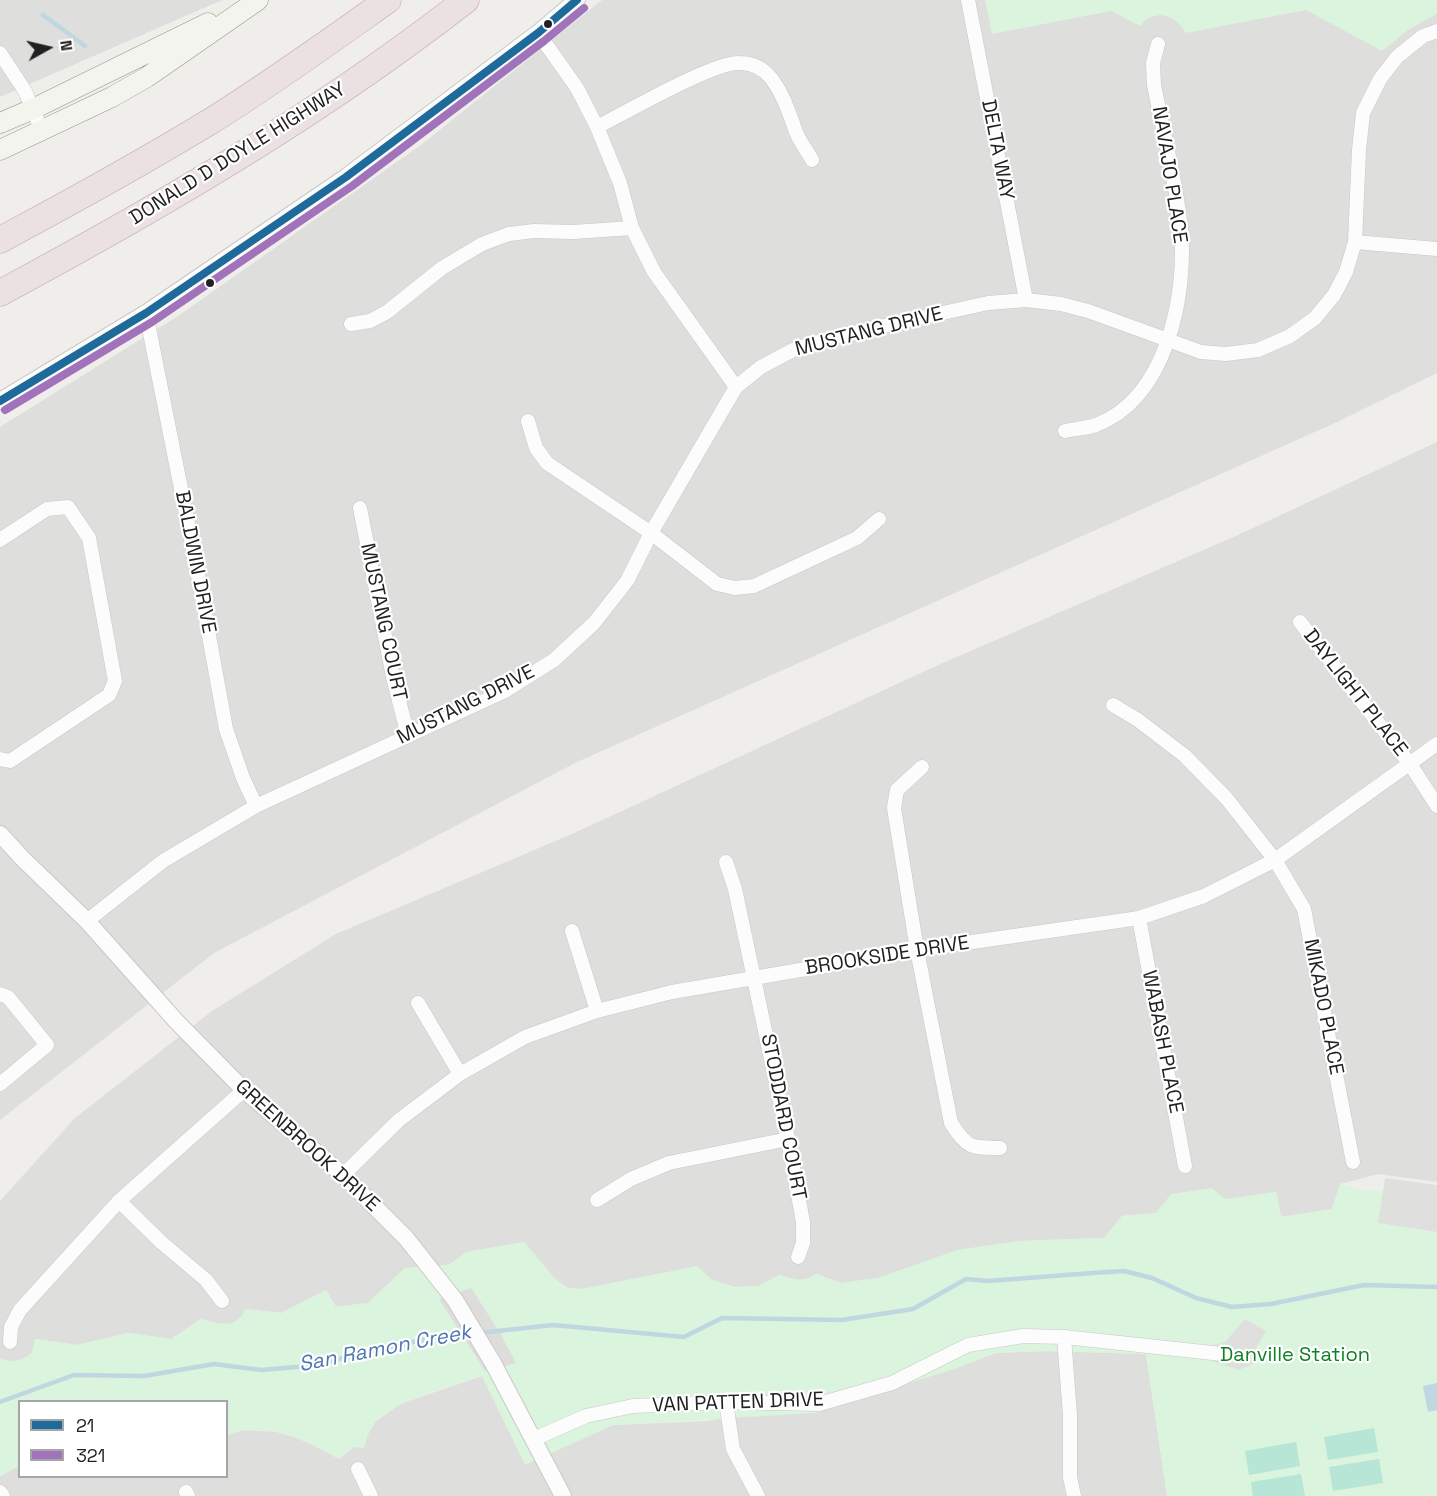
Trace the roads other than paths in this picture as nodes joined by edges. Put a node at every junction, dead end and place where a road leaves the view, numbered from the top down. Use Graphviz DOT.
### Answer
graph roads {
  1 [pos="257,0"];
  2 [pos="388,0"];
  3 [pos="466,0"];
  4 [pos="577,0"];
  5 [pos="968,0"];
  6 [pos="1437,31"];
  7 [pos="538,33"];
  8 [pos="1158,44"];
  9 [pos="0,53"];
  10 [pos="33,109"];
  11 [pos="0,123"];
  12 [pos="597,127"];
  13 [pos="42,131"];
  14 [pos="0,150"];
  15 [pos="812,160"];
  16 [pos="632,228"];
  17 [pos="0,240"];
  18 [pos="1355,242"];
  19 [pos="1437,249"];
  20 [pos="0,293"];
  21 [pos="1026,300"];
  22 [pos="146,313"];
  23 [pos="351,324"];
  24 [pos="1168,342"];
  25 [pos="736,387"];
  26 [pos="0,402"];
  27 [pos="528,421"];
  28 [pos="1065,431"];
  29 [pos="360,508"];
  30 [pos="879,519"];
  31 [pos="651,533"];
  32 [pos="0,540"];
  33 [pos="1300,622"];
  34 [pos="1113,705"];
  35 [pos="408,736"];
  36 [pos="1437,744"];
  37 [pos="0,759"];
  38 [pos="1410,764"];
  39 [pos="922,766"];
  40 [pos="256,806"];
  41 [pos="1437,806"];
  42 [pos="0,834"];
  43 [pos="1275,860"];
  44 [pos="726,862"];
  45 [pos="1139,918"];
  46 [pos="87,921"];
  47 [pos="572,931"];
  48 [pos="917,950"];
  49 [pos="755,978"];
  50 [pos="0,994"];
  51 [pos="418,1003"];
  52 [pos="597,1011"];
  53 [pos="460,1074"];
  54 [pos="0,1084"];
  55 [pos="244,1090"];
  56 [pos="788,1139"];
  57 [pos="1000,1148"];
  58 [pos="1353,1162"];
  59 [pos="1185,1166"];
  60 [pos="343,1175"];
  61 [pos="597,1200"];
  62 [pos="119,1201"];
  63 [pos="798,1257"];
  64 [pos="222,1301"];
  65 [pos="1064,1337"];
  66 [pos="10,1342"];
  67 [pos="1222,1354"];
  68 [pos="726,1402"];
  69 [pos="534,1439"];
  70 [pos="358,1469"];
  71 [pos="0,1492"];
  72 [pos="3,1496"];
  73 [pos="371,1496"];
  74 [pos="563,1496"];
  75 [pos="758,1496"];
  76 [pos="1074,1496"];
  1 -- 10 [label="main road"];
  1 -- 13 [label="main road"];
  2 -- 17 [label="highway"];
  3 -- 20 [label="highway, DONALD D DOYLE HIGHWAY"];
  4 -- 7 [label="street"];
  5 -- 21 [label="street, DELTA WAY"];
  6 -- 18 [label="street, MUSTANG DRIVE"];
  7 -- 12 [label="street"];
  7 -- 22 [label="street"];
  8 -- 24 [label="street, NAVAJO PLACE"];
  9 -- 10 [label="street"];
  10 -- 11 [label="main road"];
  10 -- 13 [label="street"];
  12 -- 15 [label="street"];
  12 -- 16 [label="street"];
  13 -- 14 [label="main road"];
  16 -- 23 [label="street"];
  16 -- 25 [label="street"];
  18 -- 19 [label="street"];
  18 -- 24 [label="street, MUSTANG DRIVE"];
  21 -- 24 [label="street, MUSTANG DRIVE"];
  21 -- 25 [label="street, MUSTANG DRIVE"];
  22 -- 26 [label="street"];
  22 -- 40 [label="street, BALDWIN DRIVE"];
  24 -- 28 [label="street, NAVAJO PLACE"];
  25 -- 31 [label="street, MUSTANG DRIVE"];
  27 -- 31 [label="street"];
  29 -- 35 [label="street, MUSTANG COURT"];
  30 -- 31 [label="street"];
  31 -- 35 [label="street, MUSTANG DRIVE"];
  32 -- 37 [label="street"];
  33 -- 38 [label="street, DAYLIGHT PLACE"];
  34 -- 43 [label="street, MIKADO PLACE"];
  35 -- 40 [label="street, MUSTANG DRIVE"];
  36 -- 38 [label="street, BROOKSIDE DRIVE"];
  38 -- 41 [label="street, DAYLIGHT PLACE"];
  38 -- 43 [label="street, BROOKSIDE DRIVE"];
  39 -- 48 [label="street"];
  40 -- 46 [label="street, MUSTANG DRIVE"];
  42 -- 46 [label="street, GREENBROOK DRIVE"];
  43 -- 45 [label="street, BROOKSIDE DRIVE"];
  43 -- 58 [label="street, MIKADO PLACE"];
  44 -- 49 [label="street, STODDARD COURT"];
  45 -- 48 [label="street, BROOKSIDE DRIVE"];
  45 -- 59 [label="street, WABASH PLACE"];
  46 -- 55 [label="street, GREENBROOK DRIVE"];
  47 -- 52 [label="street"];
  48 -- 49 [label="street, BROOKSIDE DRIVE"];
  48 -- 57 [label="street"];
  49 -- 52 [label="street, BROOKSIDE DRIVE"];
  49 -- 56 [label="street, STODDARD COURT"];
  50 -- 54 [label="street"];
  51 -- 53 [label="street"];
  52 -- 53 [label="street, BROOKSIDE DRIVE"];
  53 -- 60 [label="street, BROOKSIDE DRIVE"];
  55 -- 60 [label="street, GREENBROOK DRIVE"];
  55 -- 62 [label="street"];
  56 -- 61 [label="street"];
  56 -- 63 [label="street, STODDARD COURT"];
  60 -- 69 [label="street, GREENBROOK DRIVE"];
  62 -- 64 [label="street"];
  62 -- 66 [label="street"];
  65 -- 67 [label="street, VAN PATTEN DRIVE"];
  65 -- 68 [label="street, VAN PATTEN DRIVE"];
  65 -- 76 [label="street"];
  68 -- 69 [label="street, VAN PATTEN DRIVE"];
  68 -- 75 [label="street"];
  69 -- 74 [label="street, GREENBROOK DRIVE"];
  70 -- 73 [label="street"];
  71 -- 72 [label="street"];
}
